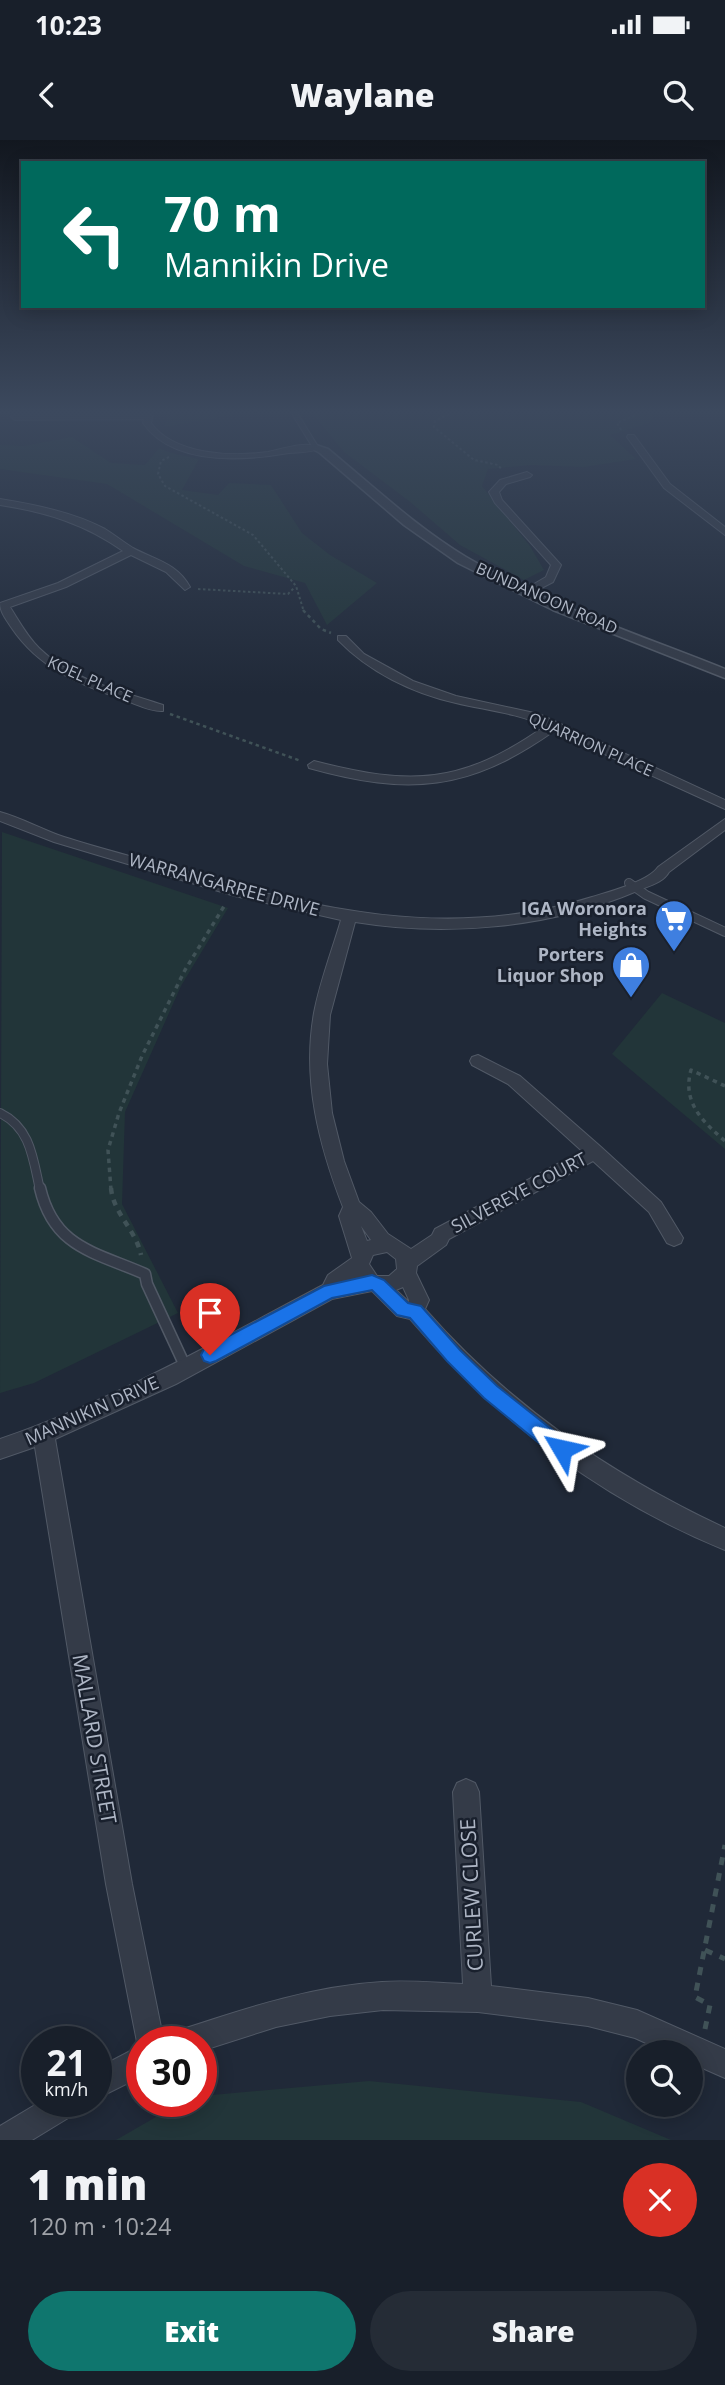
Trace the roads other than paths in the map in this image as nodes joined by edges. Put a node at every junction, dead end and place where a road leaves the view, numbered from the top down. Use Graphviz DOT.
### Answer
graph roads {
  1 [pos="30,507"];
  2 [pos="393,507"];
  3 [pos="504,507"];
  4 [pos="694,507"];
  5 [pos="725,532"];
  6 [pos="130,551"];
  7 [pos="185,587"];
  8 [pos="526,593"];
  9 [pos="2,607"];
  10 [pos="342,638"];
  11 [pos="725,674"];
  12 [pos="159,708"];
  13 [pos="553,726"];
  14 [pos="314,765"];
  15 [pos="725,805"];
  16 [pos="2,819"];
  17 [pos="725,823"];
  18 [pos="632,886"];
  19 [pos="349,917"];
  20 [pos="725,932"];
  21 [pos="478,1061"];
  22 [pos="0,1113"];
  23 [pos="595,1152"];
  24 [pos="352,1207"];
  25 [pos="674,1238"];
  26 [pos="399,1257"];
  27 [pos="360,1259"];
  28 [pos="375,1284"];
  29 [pos="330,1291"];
  30 [pos="415,1311"];
  31 [pos="186,1368"];
  32 [pos="44,1435"];
  33 [pos="0,1449"];
  34 [pos="725,1539"];
  35 [pos="466,1792"];
  36 [pos="478,1998"];
  37 [pos="147,2026"];
  38 [pos="217,2032"];
  39 [pos="713,2058"];
  40 [pos="43,2117"];
  41 [pos="4,2140"];
  1 -- 6 [label="street"];
  2 -- 8 [label="street, BUNDANOON ROAD"];
  3 -- 8 [label="street"];
  4 -- 5 [label="street"];
  6 -- 7 [label="street"];
  6 -- 9 [label="street"];
  8 -- 11 [label="street, BUNDANOON ROAD"];
  9 -- 12 [label="street, KOEL PLACE"];
  10 -- 13 [label="street, QUARRION PLACE"];
  13 -- 14 [label="street"];
  13 -- 15 [label="street, QUARRION PLACE"];
  16 -- 19 [label="street, WARRANGARREE DRIVE"];
  17 -- 18 [label="street, WARRANGARREE DRIVE"];
  18 -- 19 [label="street, WARRANGARREE DRIVE"];
  18 -- 20 [label="lane"];
  19 -- 24 [label="street"];
  21 -- 23 [label="street, SILVEREYE COURT"];
  22 -- 31 [label="lane"];
  23 -- 25 [label="street, SILVEREYE COURT"];
  23 -- 26 [label="street, SILVEREYE COURT"];
  24 -- 26 [label="street"];
  24 -- 27 [label="street"];
  26 -- 27 [label="street"];
  26 -- 28 [label="street"];
  26 -- 30 [label="street"];
  27 -- 28 [label="street"];
  27 -- 29 [label="street, MANNIKIN DRIVE"];
  28 -- 29 [label="street, MANNIKIN DRIVE"];
  28 -- 30 [label="street"];
  29 -- 31 [label="street, MANNIKIN DRIVE"];
  30 -- 34 [label="street"];
  31 -- 32 [label="street, MANNIKIN DRIVE"];
  32 -- 33 [label="street, MANNIKIN DRIVE"];
  32 -- 37 [label="street, MALLARD STREET"];
  35 -- 36 [label="street, CURLEW CLOSE"];
  36 -- 38 [label="street"];
  36 -- 39 [label="street"];
  40 -- 41 [label="street"];
}
